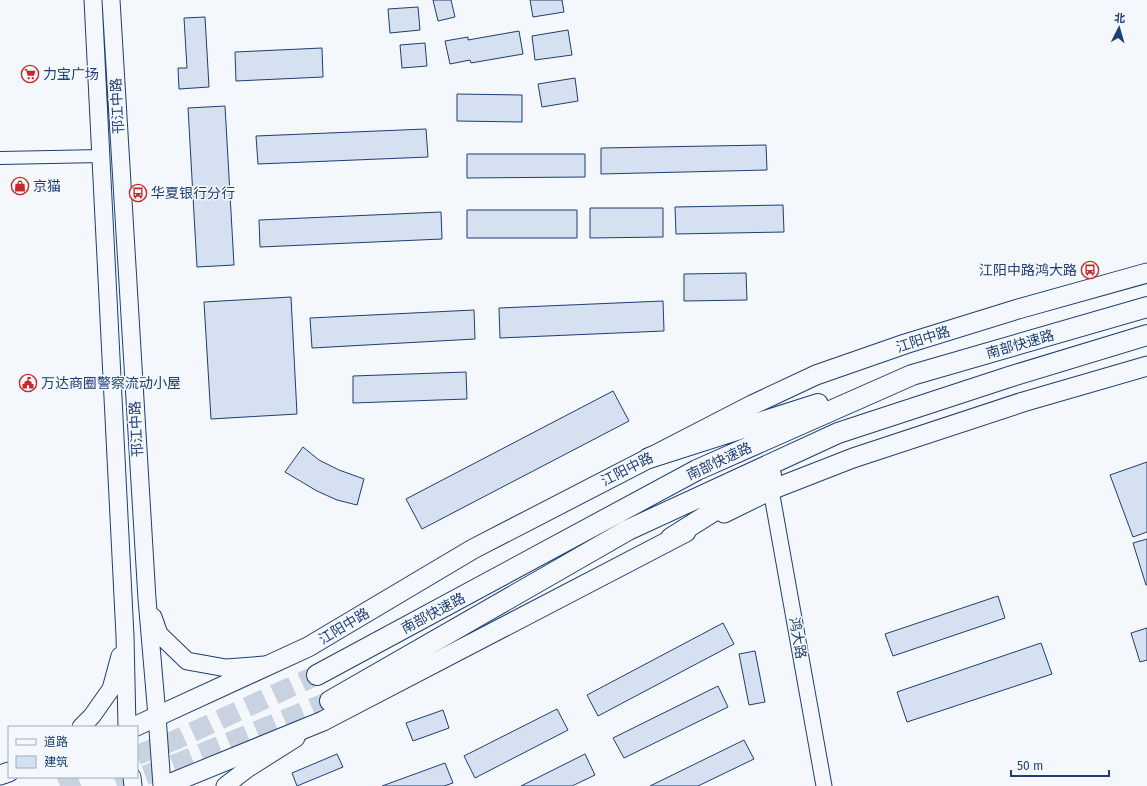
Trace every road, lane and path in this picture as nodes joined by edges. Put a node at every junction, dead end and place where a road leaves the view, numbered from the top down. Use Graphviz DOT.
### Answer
graph roads {
  1 [pos="93,0"];
  2 [pos="111,0"];
  3 [pos="102,156"];
  4 [pos="0,158"];
  5 [pos="1147,273"];
  6 [pos="1147,307"];
  7 [pos="1147,336"];
  8 [pos="1147,366"];
  9 [pos="912,375"];
  10 [pos="838,433"];
  11 [pos="649,458"];
  12 [pos="771,490"];
  13 [pos="671,538"];
  14 [pos="147,599"];
  15 [pos="126,636"];
  16 [pos="271,665"];
  17 [pos="317,676"];
  18 [pos="330,701"];
  19 [pos="157,716"];
  20 [pos="323,721"];
  21 [pos="82,726"];
  22 [pos="127,726"];
  23 [pos="136,726"];
  24 [pos="163,786"];
  25 [pos="225,786"];
  26 [pos="824,786"];
  1 -- 3 [label="main road, 邗江中路"];
  2 -- 14 [label="main road, 邗江中路"];
  3 -- 4 [label="street"];
  3 -- 15 [label="main road, 邗江中路"];
  5 -- 11 [label="main road, 江阳中路"];
  6 -- 9 [label="highway, 南部快速路"];
  7 -- 10 [label="highway, 南部快速路"];
  8 -- 12 [label="main road"];
  9 -- 11 [label="highway"];
  9 -- 17 [label="highway, 南部快速路"];
  10 -- 13 [label="highway"];
  10 -- 18 [label="highway, 南部快速路"];
  11 -- 16 [label="main road, 江阳中路"];
  12 -- 13 [label="main road"];
  12 -- 26 [label="street, 鸿大路"];
  13 -- 20 [label="main road"];
  14 -- 16 [label="main road"];
  14 -- 19 [label="main road, 邗江中路"];
  15 -- 21 [label="main road"];
  15 -- 22 [label="main road, 邗江中路"];
  16 -- 19 [label="main road, 江阳中路"];
  19 -- 23 [label="main road, 江阳中路"];
  19 -- 24 [label="main road, 邗江中路"];
  20 -- 24 [label="main road"];
  20 -- 25 [label="main road"];
}
